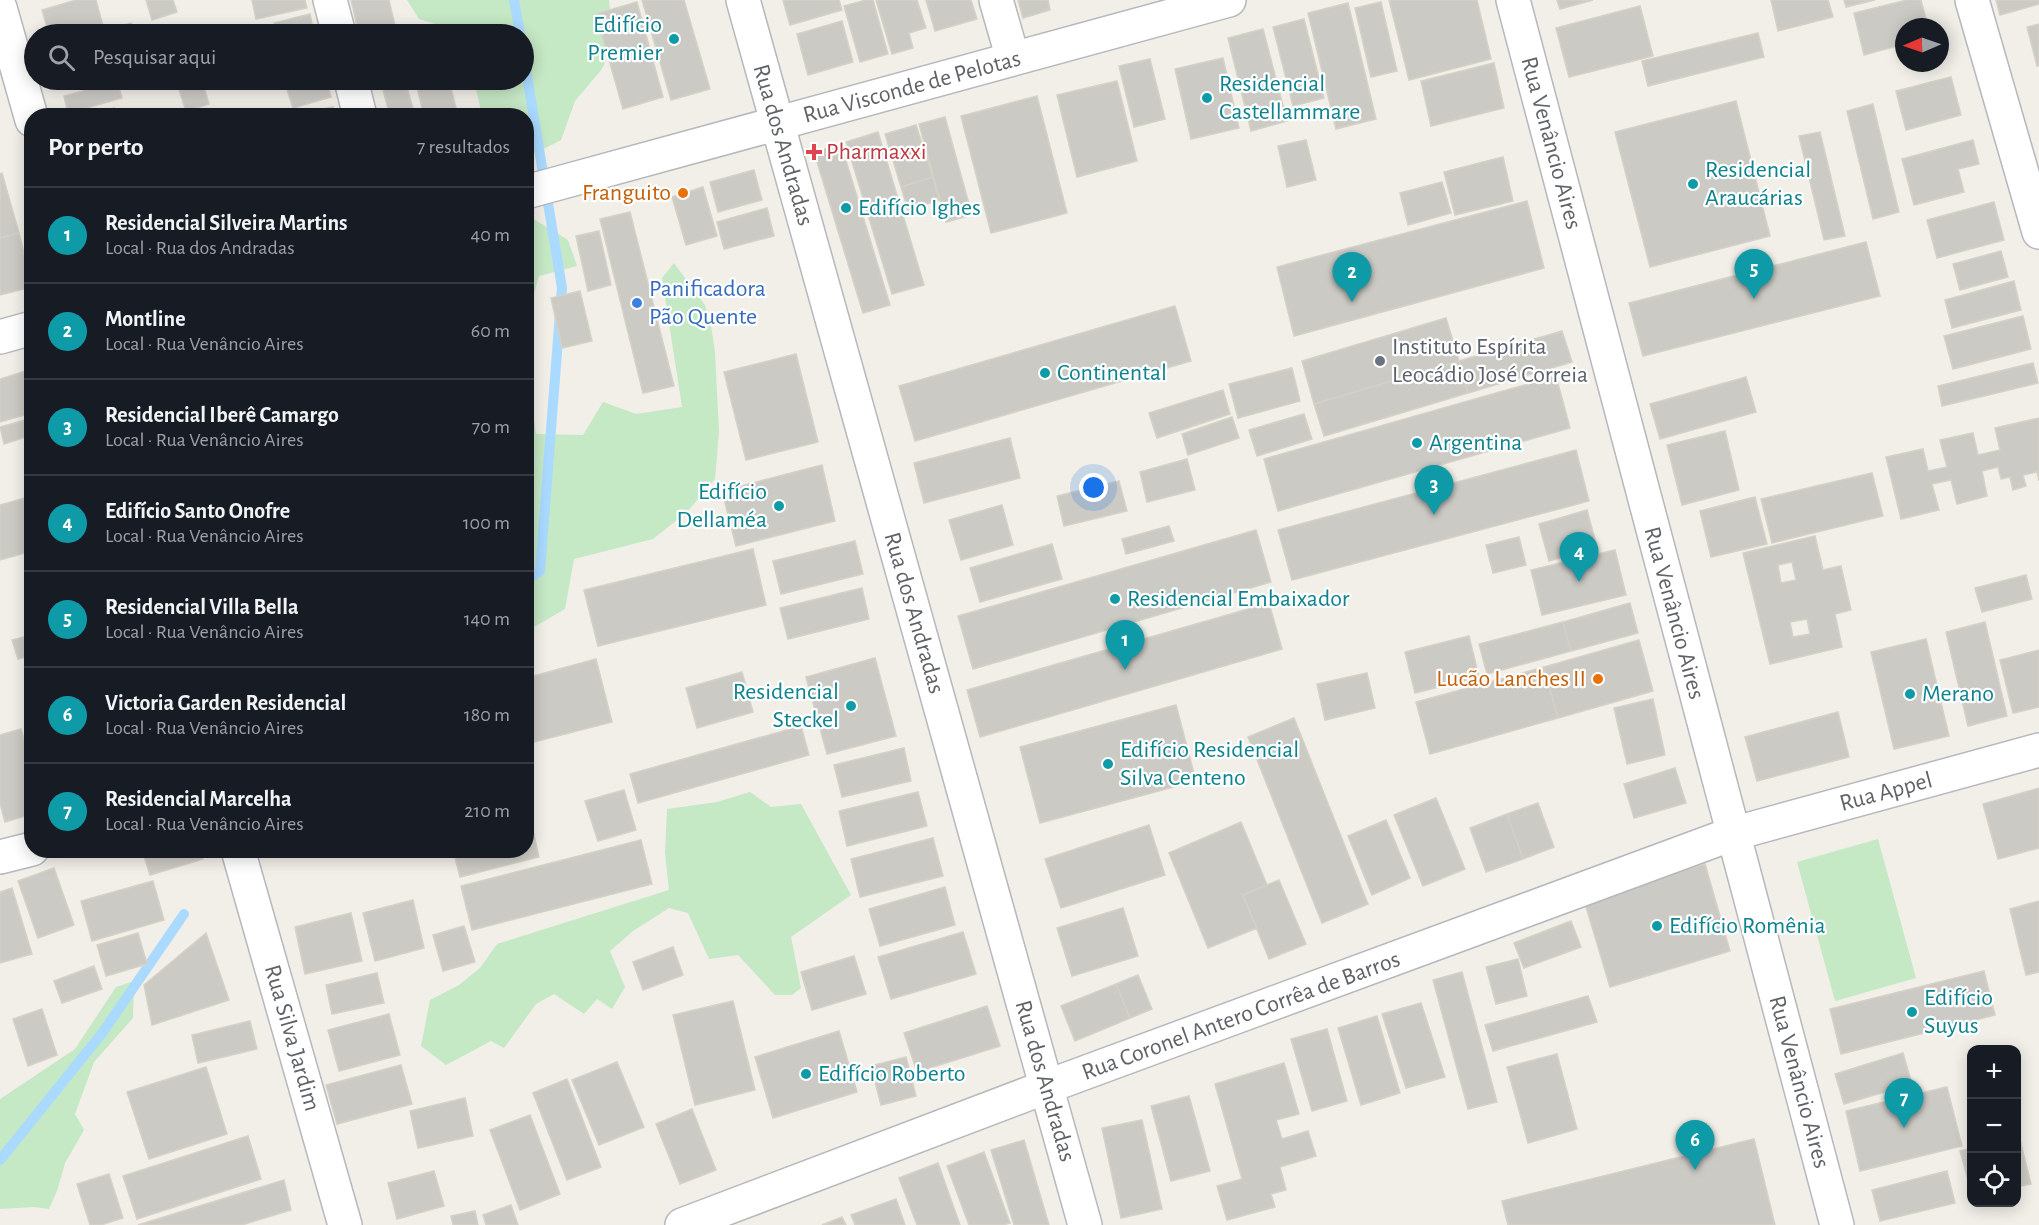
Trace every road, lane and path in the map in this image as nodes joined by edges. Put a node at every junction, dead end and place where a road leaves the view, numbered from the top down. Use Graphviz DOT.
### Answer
graph roads {
  1 [pos="330,0"];
  2 [pos="743,0"];
  3 [pos="996,0"];
  4 [pos="1229,0"];
  5 [pos="1513,0"];
  6 [pos="1972,0"];
  7 [pos="0,8"];
  8 [pos="336,24"];
  9 [pos="1013,59"];
  10 [pos="354,90"];
  11 [pos="29,108"];
  12 [pos="358,108"];
  13 [pos="777,124"];
  14 [pos="534,190"];
  15 [pos="2039,232"];
  16 [pos="24,330"];
  17 [pos="0,336"];
  18 [pos="2039,750"];
  19 [pos="1732,834"];
  20 [pos="24,851"];
  21 [pos="0,857"];
  22 [pos="240,858"];
  23 [pos="1046,1087"];
  24 [pos="345,1225"];
  25 [pos="682,1225"];
  26 [pos="1085,1225"];
  27 [pos="1837,1225"];
  1 -- 8 [label="street"];
  2 -- 13 [label="street, Rua dos Andradas"];
  3 -- 9 [label="street"];
  4 -- 9 [label="street, Rua Visconde de Pelotas"];
  5 -- 19 [label="street, Rua Venâncio Aires"];
  6 -- 15 [label="street"];
  7 -- 11 [label="street"];
  9 -- 13 [label="street, Rua Visconde de Pelotas"];
  10 -- 12 [label="street"];
  13 -- 14 [label="street, Rua Visconde de Pelotas"];
  13 -- 23 [label="street, Rua dos Andradas"];
  16 -- 17 [label="street"];
  18 -- 19 [label="street, Rua Appel"];
  19 -- 23 [label="street, Rua Coronel Antero Corrêa de Barros"];
  19 -- 27 [label="street, Rua Venâncio Aires"];
  20 -- 21 [label="street"];
  22 -- 24 [label="street, Rua Silva Jardim"];
  23 -- 25 [label="street, Rua Coronel Antero Corrêa de Barros"];
  23 -- 26 [label="street, Rua dos Andradas"];
}
